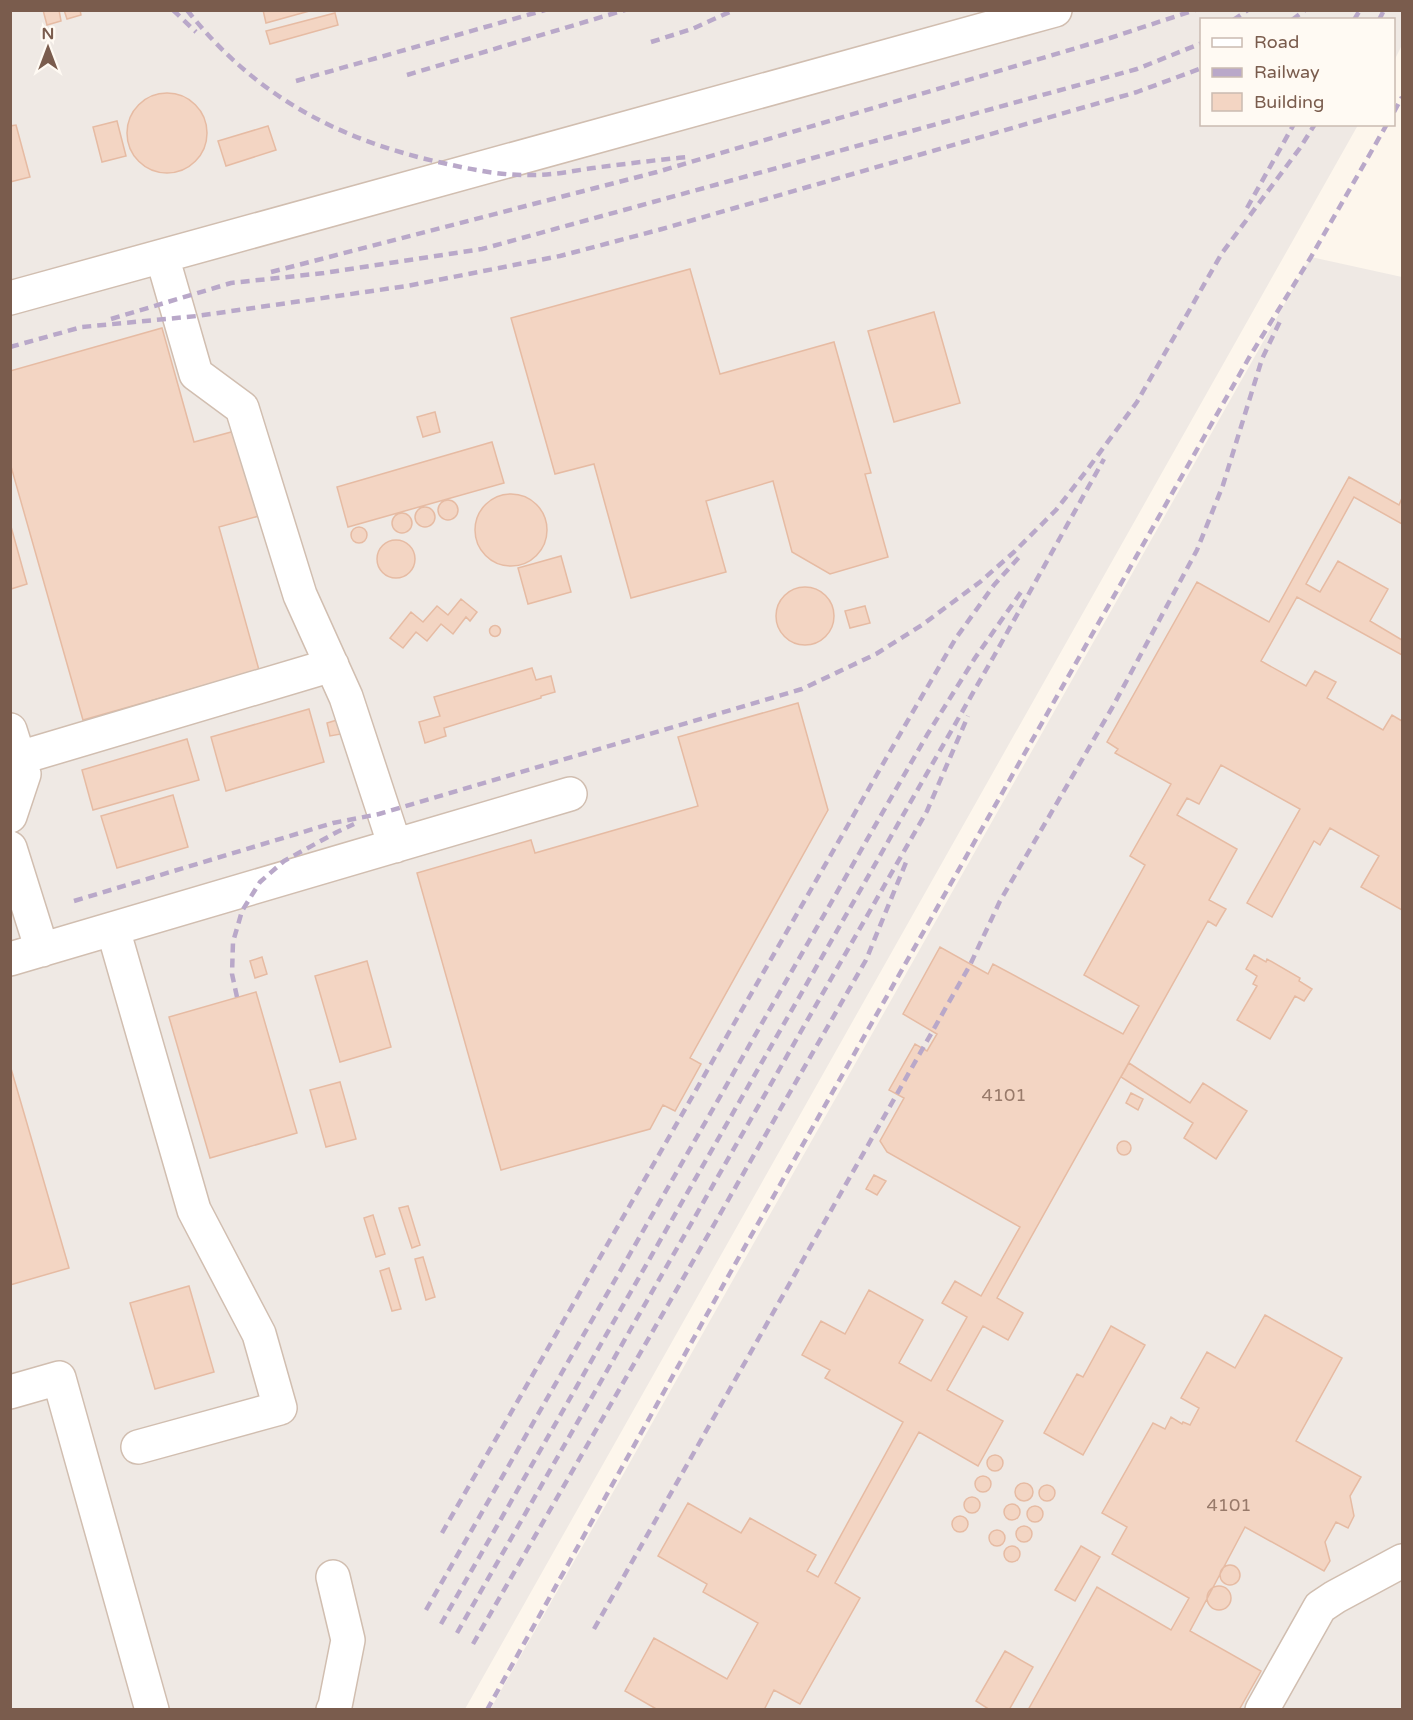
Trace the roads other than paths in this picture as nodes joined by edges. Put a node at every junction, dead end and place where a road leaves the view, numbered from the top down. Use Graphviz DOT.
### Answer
graph roads {
  1 [pos="1055,10"];
  2 [pos="162,256"];
  3 [pos="10,298"];
  4 [pos="332,665"];
  5 [pos="15,744"];
  6 [pos="570,794"];
  7 [pos="10,816"];
  8 [pos="395,846"];
  9 [pos="10,848"];
  10 [pos="113,929"];
  11 [pos="42,950"];
  12 [pos="10,959"];
  13 [pos="10,1392"];
  14 [pos="138,1447"];
  15 [pos="1402,1561"];
  16 [pos="333,1577"];
  17 [pos="152,1710"];
  18 [pos="333,1710"];
  19 [pos="1262,1710"];
  1 -- 2 [label="lane"];
  2 -- 3 [label="lane"];
  2 -- 4 [label="lane"];
  4 -- 5 [label="lane"];
  4 -- 8 [label="lane"];
  5 -- 7 [label="lane"];
  6 -- 8 [label="lane"];
  8 -- 10 [label="lane"];
  9 -- 11 [label="lane"];
  10 -- 11 [label="lane"];
  10 -- 14 [label="lane"];
  11 -- 12 [label="lane"];
  13 -- 17 [label="lane"];
  15 -- 19 [label="lane"];
  16 -- 18 [label="lane"];
}
